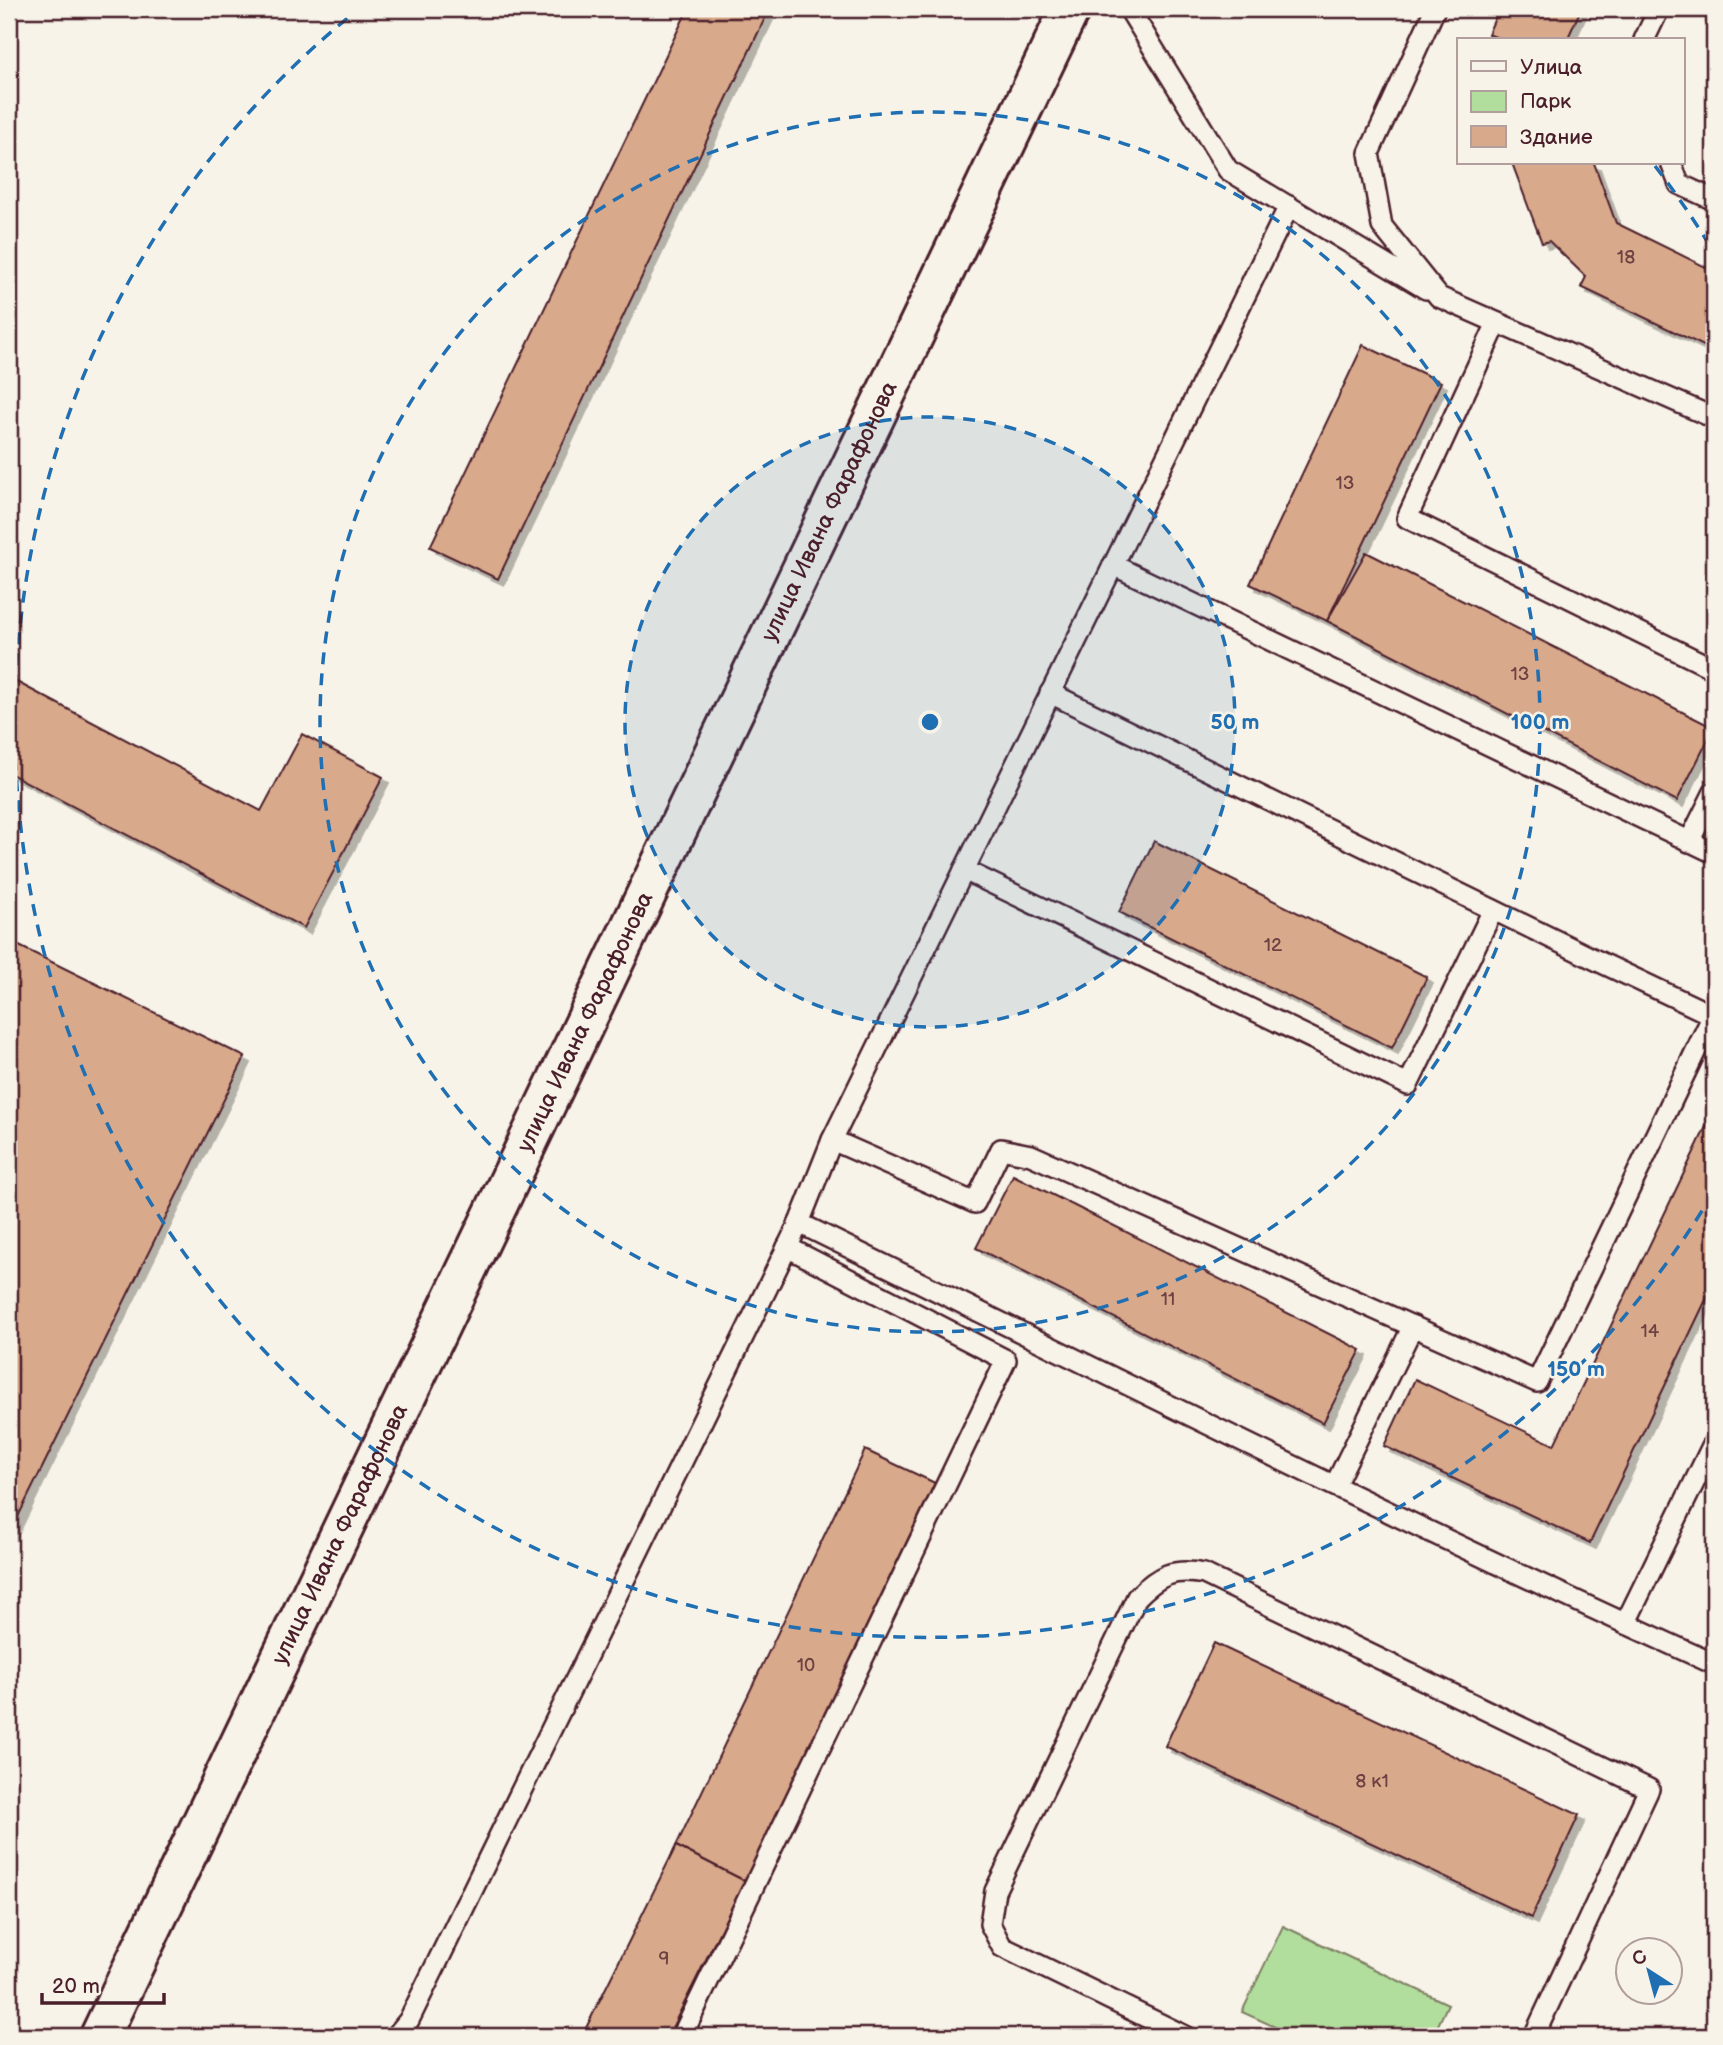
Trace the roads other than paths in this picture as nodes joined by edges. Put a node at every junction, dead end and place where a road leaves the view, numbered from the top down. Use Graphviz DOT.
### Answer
graph roads {
  1 [pos="1070,9"];
  2 [pos="1129,9"];
  3 [pos="1435,9"];
  4 [pos="1659,9"];
  5 [pos="1645,38"];
  6 [pos="1671,164"];
  7 [pos="1714,200"];
  8 [pos="1289,206"];
  9 [pos="1439,297"];
  10 [pos="1497,323"];
  11 [pos="1714,418"];
  12 [pos="1113,565"];
  13 [pos="1714,669"];
  14 [pos="1050,693"];
  15 [pos="1714,792"];
  16 [pos="1689,842"];
  17 [pos="1714,853"];
  18 [pos="964,870"];
  19 [pos="1493,910"];
  20 [pos="1714,1015"];
  21 [pos="832,1140"];
  22 [pos="799,1223"];
  23 [pos="787,1247"];
  24 [pos="1412,1326"];
  25 [pos="1714,1442"];
  26 [pos="1335,1485"];
  27 [pos="1625,1624"];
  28 [pos="1714,1664"];
  29 [pos="100,2036"];
  30 [pos="396,2036"];
  31 [pos="682,2036"];
  32 [pos="1185,2036"];
  33 [pos="1534,2036"];
  1 -- 29 [label="street, улица Ивана Фарафонова"];
  2 -- 8 [label="lane"];
  3 -- 9 [label="lane"];
  4 -- 5 [label="lane"];
  6 -- 7 [label="lane"];
  8 -- 9 [label="lane"];
  8 -- 12 [label="lane"];
  9 -- 10 [label="lane"];
  10 -- 11 [label="lane"];
  10 -- 13 [label="lane"];
  12 -- 14 [label="lane"];
  12 -- 16 [label="lane"];
  14 -- 18 [label="lane"];
  14 -- 19 [label="lane"];
  15 -- 16 [label="lane"];
  16 -- 17 [label="lane"];
  18 -- 19 [label="lane"];
  18 -- 21 [label="lane"];
  19 -- 20 [label="lane"];
  20 -- 24 [label="lane"];
  21 -- 22 [label="lane"];
  21 -- 24 [label="lane"];
  22 -- 23 [label="lane"];
  22 -- 26 [label="lane"];
  23 -- 30 [label="lane"];
  23 -- 31 [label="lane"];
  24 -- 26 [label="lane"];
  25 -- 27 [label="lane"];
  26 -- 27 [label="lane"];
  27 -- 28 [label="lane"];
  32 -- 33 [label="lane"];
}
